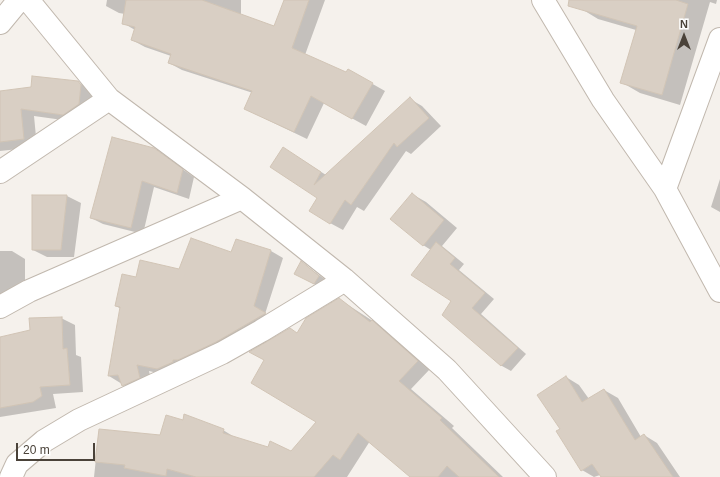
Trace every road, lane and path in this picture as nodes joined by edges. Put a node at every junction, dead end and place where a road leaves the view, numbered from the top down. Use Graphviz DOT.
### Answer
graph roads {
  1 [pos="18,0"];
  2 [pos="28,0"];
  3 [pos="543,0"];
  4 [pos="0,23"];
  5 [pos="720,39"];
  6 [pos="109,99"];
  7 [pos="0,172"];
  8 [pos="665,189"];
  9 [pos="242,198"];
  10 [pos="345,280"];
  11 [pos="720,291"];
  12 [pos="0,307"];
  13 [pos="11,477"];
  14 [pos="545,477"];
  1 -- 4 [label="street"];
  2 -- 6 [label="street"];
  3 -- 8 [label="street"];
  5 -- 8 [label="street"];
  6 -- 7 [label="street"];
  6 -- 9 [label="street"];
  8 -- 11 [label="street"];
  9 -- 10 [label="street"];
  9 -- 12 [label="street"];
  10 -- 13 [label="street"];
  10 -- 14 [label="street"];
}
